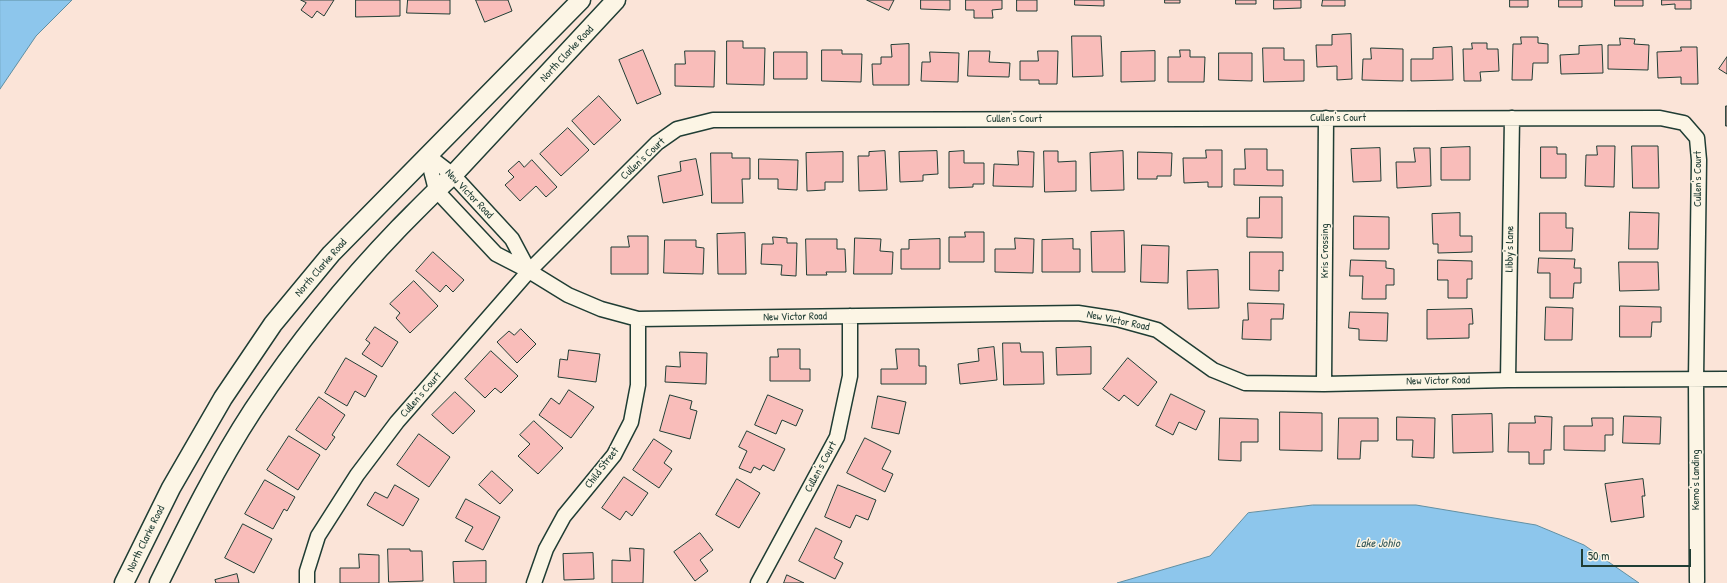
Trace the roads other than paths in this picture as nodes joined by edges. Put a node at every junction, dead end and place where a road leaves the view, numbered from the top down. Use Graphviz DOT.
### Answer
graph roads {
  1 [pos="580,0"];
  2 [pos="616,0"];
  3 [pos="1326,118"];
  4 [pos="1512,118"];
  5 [pos="427,154"];
  6 [pos="453,175"];
  7 [pos="436,190"];
  8 [pos="529,271"];
  9 [pos="850,316"];
  10 [pos="638,319"];
  11 [pos="1696,379"];
  12 [pos="1727,379"];
  13 [pos="1508,380"];
  14 [pos="1324,384"];
  15 [pos="1697,581"];
  16 [pos="124,583"];
  17 [pos="159,583"];
  18 [pos="306,583"];
  19 [pos="534,583"];
  20 [pos="758,583"];
  1 -- 5 [label="street, North Clarke Road"];
  2 -- 6 [label="street, North Clarke Road"];
  3 -- 4 [label="street, Cullen's Court"];
  3 -- 8 [label="street, Cullen's Court"];
  3 -- 14 [label="street, Kris Crossing"];
  4 -- 11 [label="street, Cullen's Court"];
  4 -- 13 [label="street, Libby's Lane"];
  5 -- 6 [label="street, New Victor Road"];
  5 -- 7 [label="street, New Victor Road"];
  5 -- 16 [label="street, North Clarke Road"];
  6 -- 7 [label="street, North Clarke Road"];
  6 -- 8 [label="street, New Victor Road"];
  7 -- 8 [label="street, New Victor Road"];
  7 -- 17 [label="street, North Clarke Road"];
  8 -- 10 [label="street, New Victor Road"];
  8 -- 18 [label="street, Cullen's Court"];
  9 -- 10 [label="street, New Victor Road"];
  9 -- 14 [label="street, New Victor Road"];
  9 -- 20 [label="street, Cullen's Court"];
  10 -- 19 [label="street, Child Street"];
  11 -- 12 [label="street, New Victor Road"];
  11 -- 13 [label="street, New Victor Road"];
  11 -- 15 [label="street, Kemo's Landing"];
  13 -- 14 [label="street, New Victor Road"];
}
